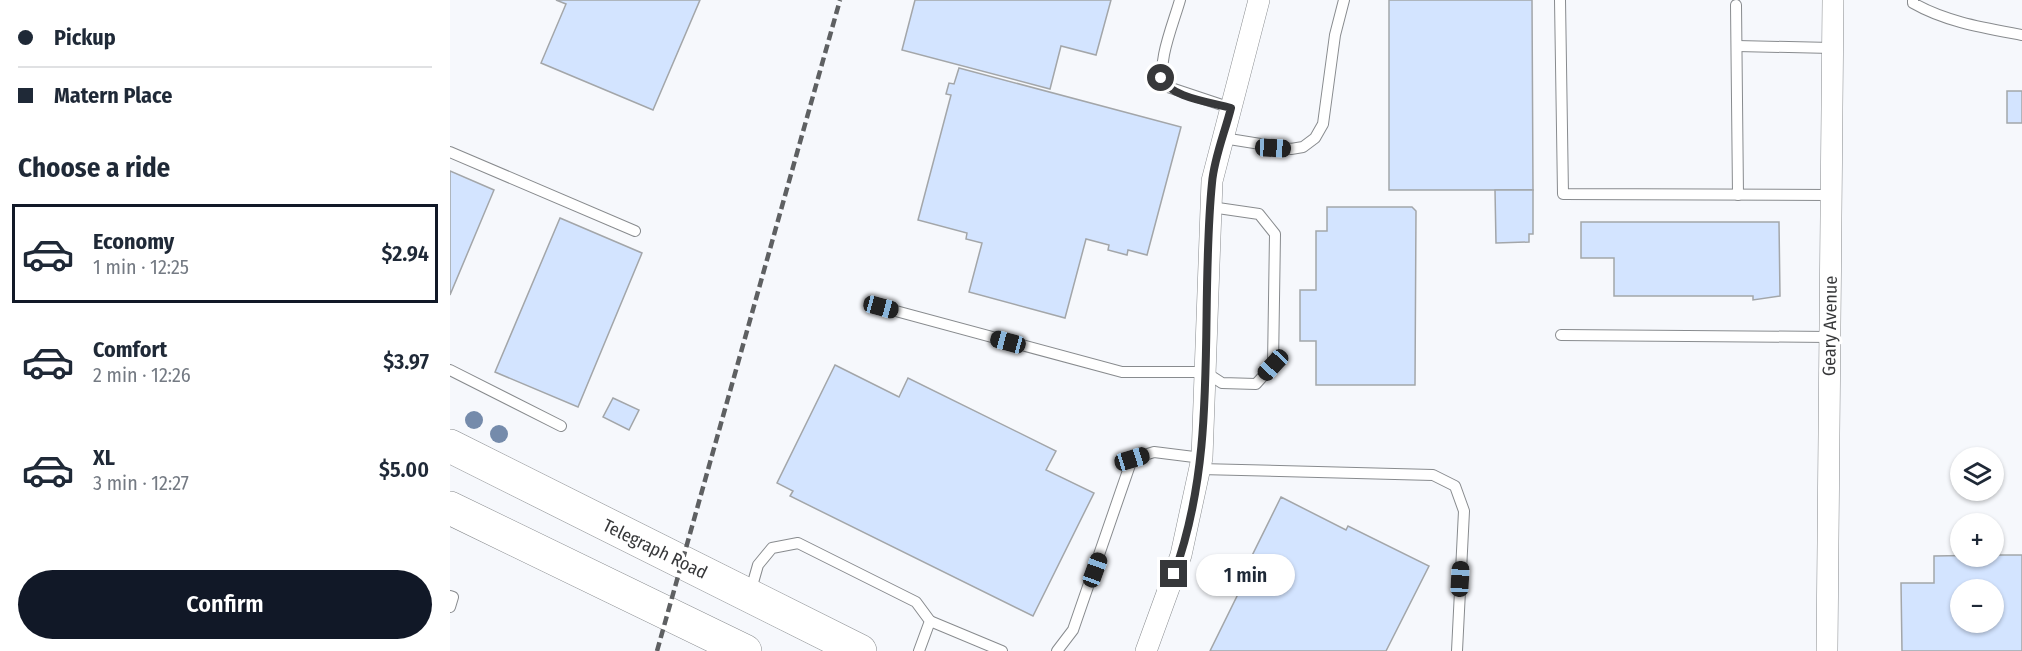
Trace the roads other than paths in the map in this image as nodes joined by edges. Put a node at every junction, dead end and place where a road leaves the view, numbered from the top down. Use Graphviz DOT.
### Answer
graph roads {
  1 [pos="1180,0"];
  2 [pos="1259,0"];
  3 [pos="1344,0"];
  4 [pos="1560,0"];
  5 [pos="1833,0"];
  6 [pos="1913,0"];
  7 [pos="1736,5"];
  8 [pos="2022,35"];
  9 [pos="1737,46"];
  10 [pos="1832,48"];
  11 [pos="1231,108"];
  12 [pos="1223,138"];
  13 [pos="450,152"];
  14 [pos="1738,195"];
  15 [pos="1831,195"];
  16 [pos="1211,207"];
  17 [pos="635,231"];
  18 [pos="881,307"];
  19 [pos="1560,335"];
  20 [pos="1830,337"];
  21 [pos="450,370"];
  22 [pos="1205,372"];
  23 [pos="561,426"];
  24 [pos="450,446"];
  25 [pos="1201,464"];
  26 [pos="450,508"];
  27 [pos="450,596"];
  28 [pos="749,596"];
  29 [pos="450,607"];
  30 [pos="930,621"];
  31 [pos="745,651"];
  32 [pos="860,651"];
  33 [pos="919,651"];
  34 [pos="1002,651"];
  35 [pos="1057,651"];
  36 [pos="1146,651"];
  37 [pos="1457,651"];
  38 [pos="1827,651"];
  1 -- 11 [label="lane"];
  2 -- 11 [label="street"];
  3 -- 12 [label="lane"];
  4 -- 14 [label="lane"];
  5 -- 10 [label="street, Geary Avenue"];
  6 -- 8 [label="lane"];
  7 -- 9 [label="lane"];
  9 -- 10 [label="lane"];
  9 -- 14 [label="lane"];
  10 -- 15 [label="street, Geary Avenue"];
  11 -- 12 [label="street"];
  12 -- 16 [label="street"];
  13 -- 17 [label="lane"];
  14 -- 15 [label="lane"];
  15 -- 20 [label="street, Geary Avenue"];
  16 -- 22 [label="street"];
  16 -- 22 [label="lane"];
  18 -- 22 [label="lane"];
  19 -- 20 [label="lane"];
  20 -- 38 [label="street, Geary Avenue"];
  21 -- 23 [label="lane"];
  22 -- 25 [label="street"];
  24 -- 28 [label="main road, Telegraph Road"];
  25 -- 35 [label="lane"];
  25 -- 36 [label="street"];
  25 -- 37 [label="lane"];
  26 -- 31 [label="main road"];
  27 -- 29 [label="lane"];
  28 -- 30 [label="lane"];
  28 -- 32 [label="main road, Telegraph Road"];
  30 -- 33 [label="lane"];
  30 -- 34 [label="lane"];
}
